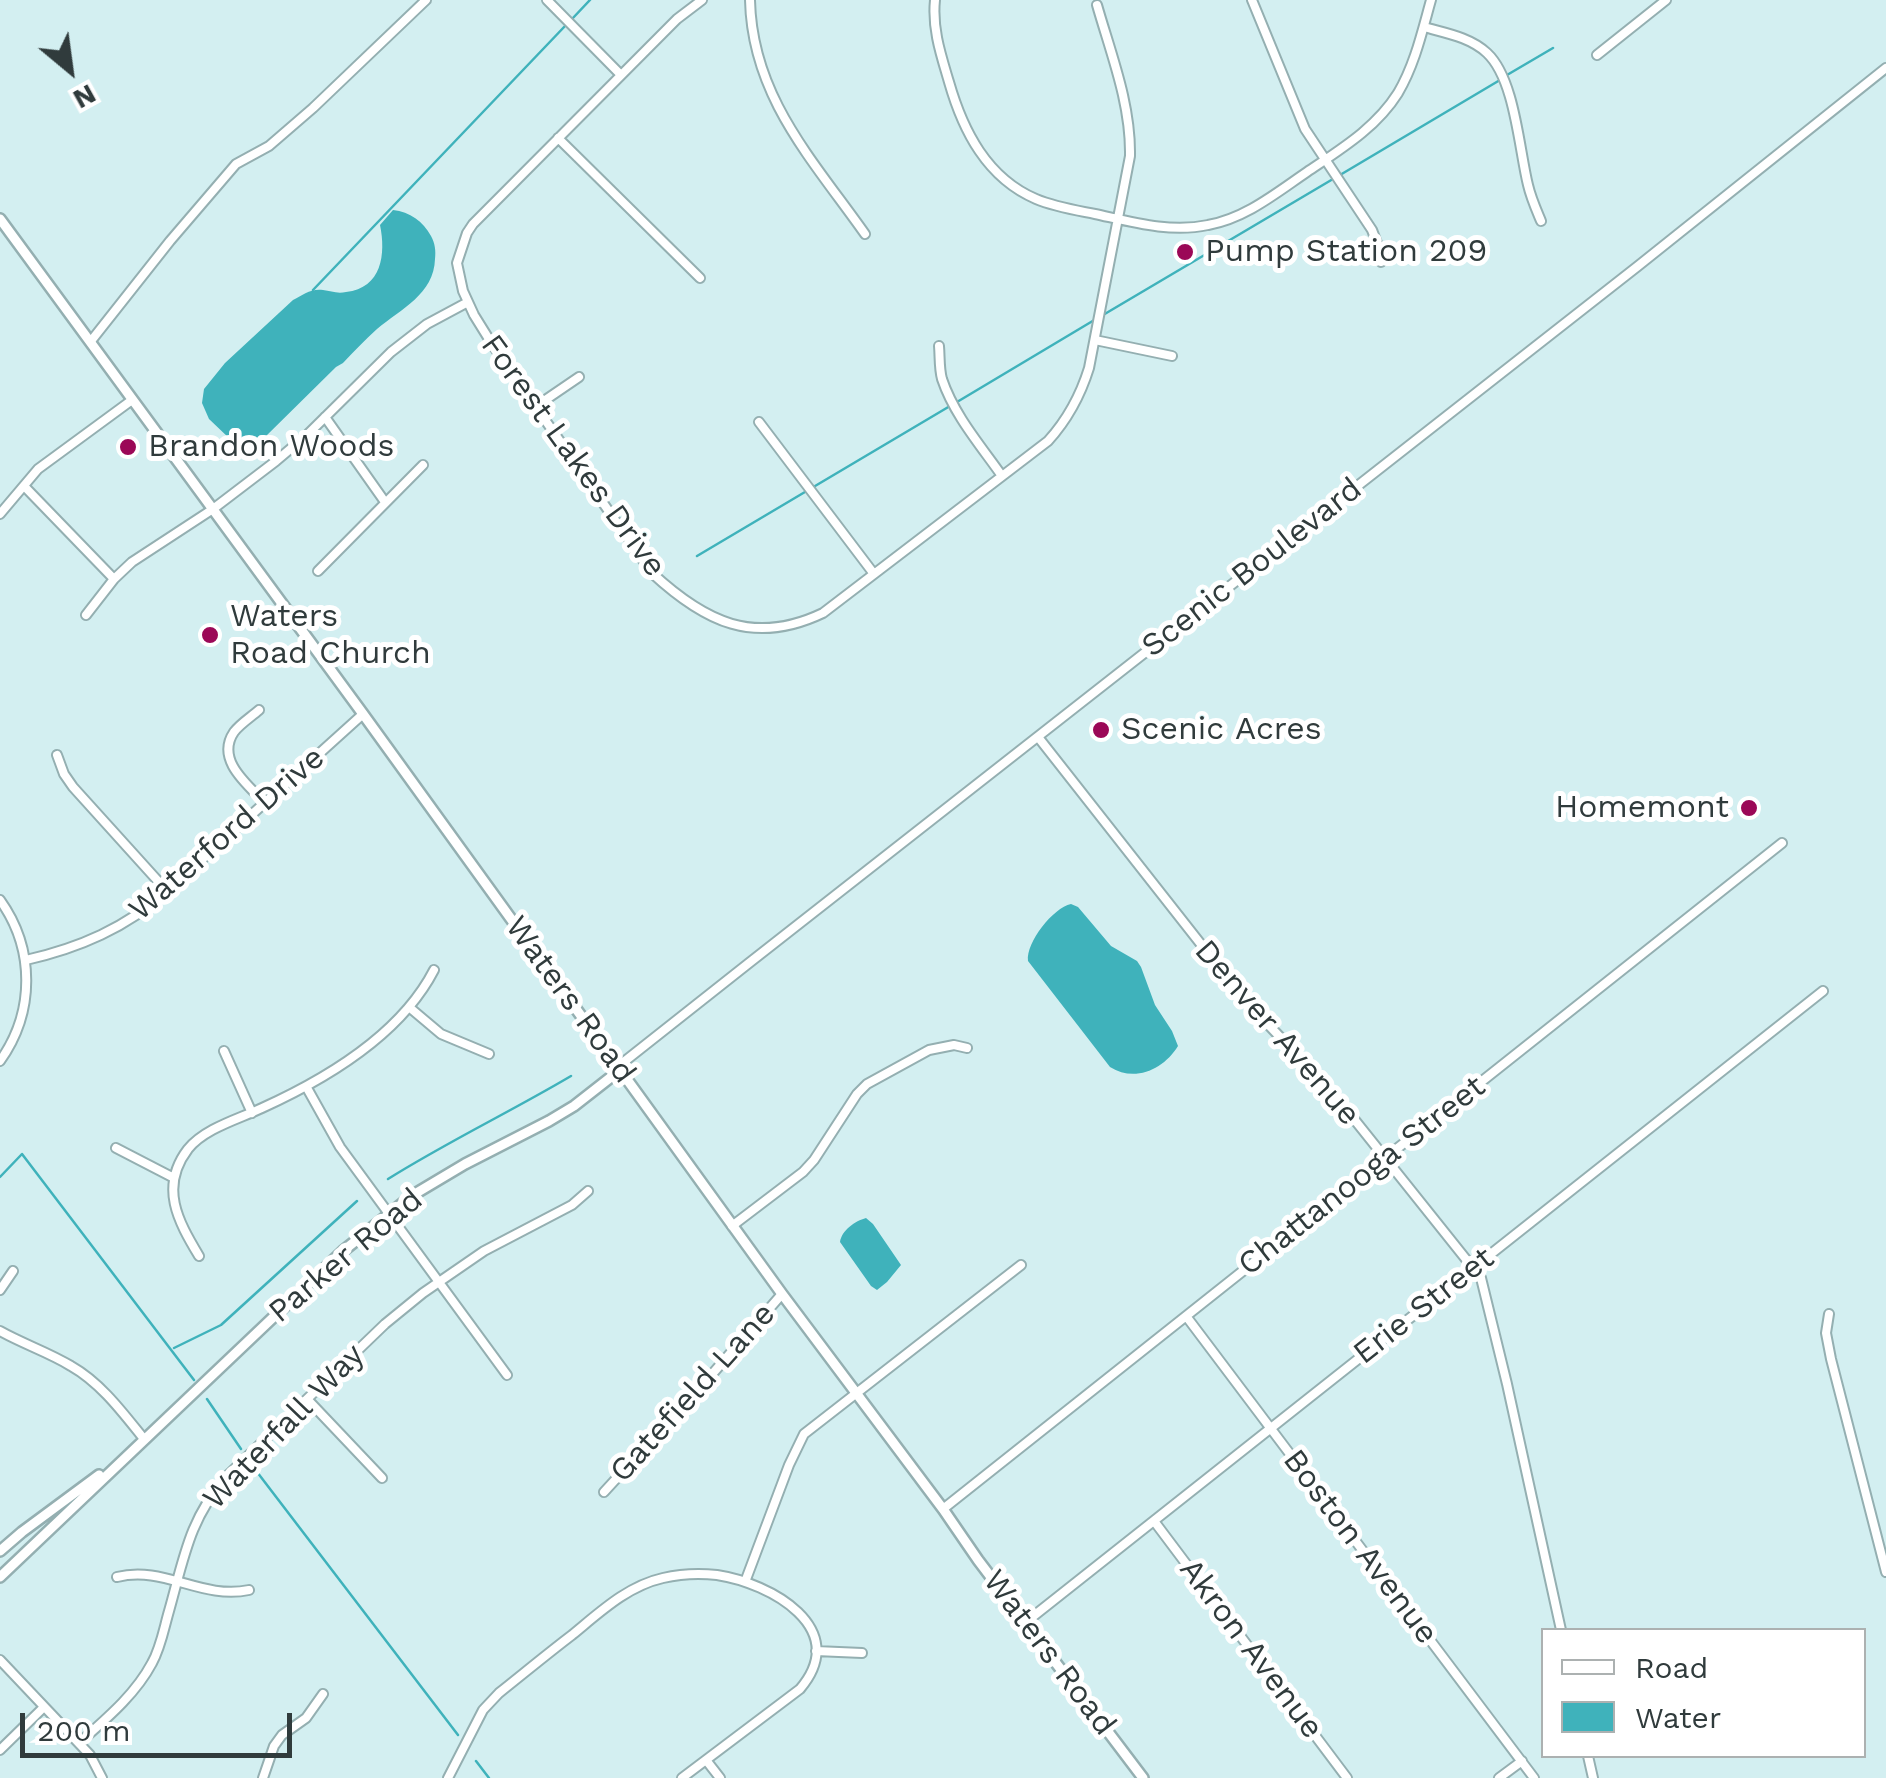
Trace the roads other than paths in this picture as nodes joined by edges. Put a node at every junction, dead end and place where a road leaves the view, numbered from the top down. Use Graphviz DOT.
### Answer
graph roads {
  1 [pos="426,0"];
  2 [pos="547,0"];
  3 [pos="702,0"];
  4 [pos="750,0"];
  5 [pos="935,0"];
  6 [pos="1252,0"];
  7 [pos="1431,0"];
  8 [pos="1666,0"];
  9 [pos="1097,5"];
  10 [pos="1424,27"];
  11 [pos="1597,54"];
  12 [pos="1886,68"];
  13 [pos="621,74"];
  14 [pos="558,138"];
  15 [pos="1325,160"];
  16 [pos="0,219"];
  17 [pos="1118,219"];
  18 [pos="1541,222"];
  19 [pos="866,234"];
  20 [pos="1381,262"];
  21 [pos="700,278"];
  22 [pos="468,302"];
  23 [pos="1095,340"];
  24 [pos="90,341"];
  25 [pos="940,346"];
  26 [pos="1172,356"];
  27 [pos="579,377"];
  28 [pos="132,400"];
  29 [pos="535,408"];
  30 [pos="325,417"];
  31 [pos="759,422"];
  32 [pos="423,464"];
  33 [pos="1002,476"];
  34 [pos="24,486"];
  35 [pos="385,502"];
  36 [pos="213,510"];
  37 [pos="0,514"];
  38 [pos="318,571"];
  39 [pos="874,574"];
  40 [pos="114,579"];
  41 [pos="86,615"];
  42 [pos="259,710"];
  43 [pos="363,714"];
  44 [pos="1038,737"];
  45 [pos="57,755"];
  46 [pos="264,803"];
  47 [pos="1782,843"];
  48 [pos="168,891"];
  49 [pos="0,900"];
  50 [pos="26,960"];
  51 [pos="434,970"];
  52 [pos="1824,991"];
  53 [pos="409,1008"];
  54 [pos="967,1048"];
  55 [pos="224,1050"];
  56 [pos="490,1054"];
  57 [pos="0,1061"];
  58 [pos="620,1070"];
  59 [pos="306,1088"];
  60 [pos="252,1113"];
  61 [pos="116,1148"];
  62 [pos="1384,1158"];
  63 [pos="174,1178"];
  64 [pos="588,1191"];
  65 [pos="388,1213"];
  66 [pos="732,1226"];
  67 [pos="200,1256"];
  68 [pos="1021,1265"];
  69 [pos="1473,1267"];
  70 [pos="13,1271"];
  71 [pos="438,1282"];
  72 [pos="0,1290"];
  73 [pos="782,1294"];
  74 [pos="1829,1314"];
  75 [pos="1186,1316"];
  76 [pos="0,1330"];
  77 [pos="508,1374"];
  78 [pos="856,1394"];
  79 [pos="308,1400"];
  80 [pos="1271,1428"];
  81 [pos="144,1439"];
  82 [pos="382,1478"];
  83 [pos="604,1492"];
  84 [pos="943,1508"];
  85 [pos="1154,1520"];
  86 [pos="0,1551"];
  87 [pos="1886,1572"];
  88 [pos="0,1577"];
  89 [pos="116,1577"];
  90 [pos="177,1582"];
  91 [pos="745,1582"];
  92 [pos="249,1590"];
  93 [pos="1026,1622"];
  94 [pos="1561,1628"];
  95 [pos="816,1651"];
  96 [pos="862,1653"];
  97 [pos="0,1660"];
  98 [pos="322,1694"];
  99 [pos="44,1707"];
  100 [pos="79,1743"];
  101 [pos="0,1750"];
  102 [pos="706,1760"];
  103 [pos="1522,1761"];
  104 [pos="102,1778"];
  105 [pos="263,1778"];
  106 [pos="448,1778"];
  107 [pos="682,1778"];
  108 [pos="720,1778"];
  109 [pos="1143,1778"];
  110 [pos="1347,1778"];
  111 [pos="1499,1778"];
  112 [pos="1534,1778"];
  1 -- 24 [label="street"];
  2 -- 13 [label="street"];
  3 -- 13 [label="street, Forest Lakes Drive"];
  4 -- 19 [label="street"];
  5 -- 17 [label="street"];
  6 -- 15 [label="street"];
  7 -- 10 [label="street"];
  8 -- 11 [label="street"];
  9 -- 17 [label="street, Forest Lakes Drive"];
  10 -- 15 [label="street"];
  10 -- 18 [label="street"];
  12 -- 44 [label="street, Scenic Boulevard"];
  13 -- 14 [label="street, Forest Lakes Drive"];
  14 -- 21 [label="street"];
  14 -- 22 [label="street, Forest Lakes Drive"];
  15 -- 17 [label="street"];
  15 -- 20 [label="street"];
  16 -- 24 [label="street, Waters Road"];
  17 -- 23 [label="street, Forest Lakes Drive"];
  22 -- 29 [label="street, Forest Lakes Drive"];
  22 -- 30 [label="street"];
  23 -- 26 [label="street"];
  23 -- 33 [label="street, Forest Lakes Drive"];
  24 -- 28 [label="street, Waters Road"];
  25 -- 33 [label="street"];
  27 -- 29 [label="street"];
  28 -- 34 [label="street"];
  28 -- 36 [label="street, Waters Road"];
  29 -- 39 [label="street, Forest Lakes Drive"];
  30 -- 35 [label="street"];
  30 -- 36 [label="street"];
  31 -- 39 [label="street"];
  32 -- 35 [label="street"];
  33 -- 39 [label="street, Forest Lakes Drive"];
  34 -- 37 [label="street"];
  34 -- 40 [label="street"];
  35 -- 38 [label="street"];
  36 -- 40 [label="street"];
  36 -- 43 [label="street, Waters Road"];
  40 -- 41 [label="street"];
  42 -- 46 [label="street"];
  43 -- 46 [label="street, Waterford Drive"];
  43 -- 58 [label="street, Waters Road"];
  44 -- 58 [label="street, Scenic Boulevard"];
  44 -- 62 [label="street, Denver Avenue"];
  45 -- 48 [label="street"];
  46 -- 48 [label="street, Waterford Drive"];
  47 -- 62 [label="street, Chattanooga Street"];
  48 -- 50 [label="street, Waterford Drive"];
  49 -- 50 [label="street"];
  50 -- 57 [label="street"];
  51 -- 53 [label="street"];
  52 -- 69 [label="street, Erie Street"];
  53 -- 56 [label="street"];
  53 -- 59 [label="street"];
  54 -- 66 [label="street"];
  55 -- 60 [label="street"];
  58 -- 65 [label="street, Parker Road"];
  58 -- 66 [label="street, Waters Road"];
  59 -- 60 [label="street"];
  59 -- 65 [label="street"];
  60 -- 63 [label="street"];
  61 -- 63 [label="street"];
  62 -- 69 [label="street, Denver Avenue"];
  62 -- 75 [label="street, Chattanooga Street"];
  63 -- 67 [label="street"];
  64 -- 71 [label="street, Waterfall Way"];
  65 -- 71 [label="street"];
  65 -- 81 [label="street, Parker Road"];
  66 -- 73 [label="street, Waters Road"];
  68 -- 78 [label="street"];
  69 -- 80 [label="street, Erie Street"];
  69 -- 94 [label="street, Denver Avenue"];
  70 -- 72 [label="street"];
  71 -- 77 [label="street"];
  71 -- 79 [label="street, Waterfall Way"];
  73 -- 78 [label="street, Waters Road"];
  73 -- 83 [label="street, Gatefield Lane"];
  74 -- 87 [label="street"];
  75 -- 80 [label="street, Boston Avenue"];
  75 -- 84 [label="street, Chattanooga Street"];
  76 -- 81 [label="street"];
  78 -- 84 [label="street, Waters Road"];
  78 -- 91 [label="street"];
  79 -- 82 [label="street"];
  79 -- 90 [label="street, Waterfall Way"];
  80 -- 85 [label="street, Erie Street"];
  80 -- 103 [label="street, Boston Avenue"];
  81 -- 86 [label="street, Parker Road"];
  81 -- 88 [label="street, Parker Road"];
  84 -- 93 [label="street, Waters Road"];
  85 -- 93 [label="street, Erie Street"];
  85 -- 110 [label="street, Akron Avenue"];
  89 -- 90 [label="street"];
  90 -- 92 [label="street"];
  90 -- 100 [label="street, Waterfall Way"];
  91 -- 95 [label="street"];
  91 -- 106 [label="street"];
  93 -- 109 [label="street, Waters Road"];
  95 -- 96 [label="street"];
  95 -- 102 [label="street"];
  97 -- 99 [label="street"];
  98 -- 105 [label="street"];
  99 -- 100 [label="street"];
  99 -- 101 [label="street"];
  100 -- 104 [label="street"];
  102 -- 107 [label="street"];
  102 -- 108 [label="street"];
  103 -- 111 [label="street"];
  103 -- 112 [label="street, Boston Avenue"];
}
